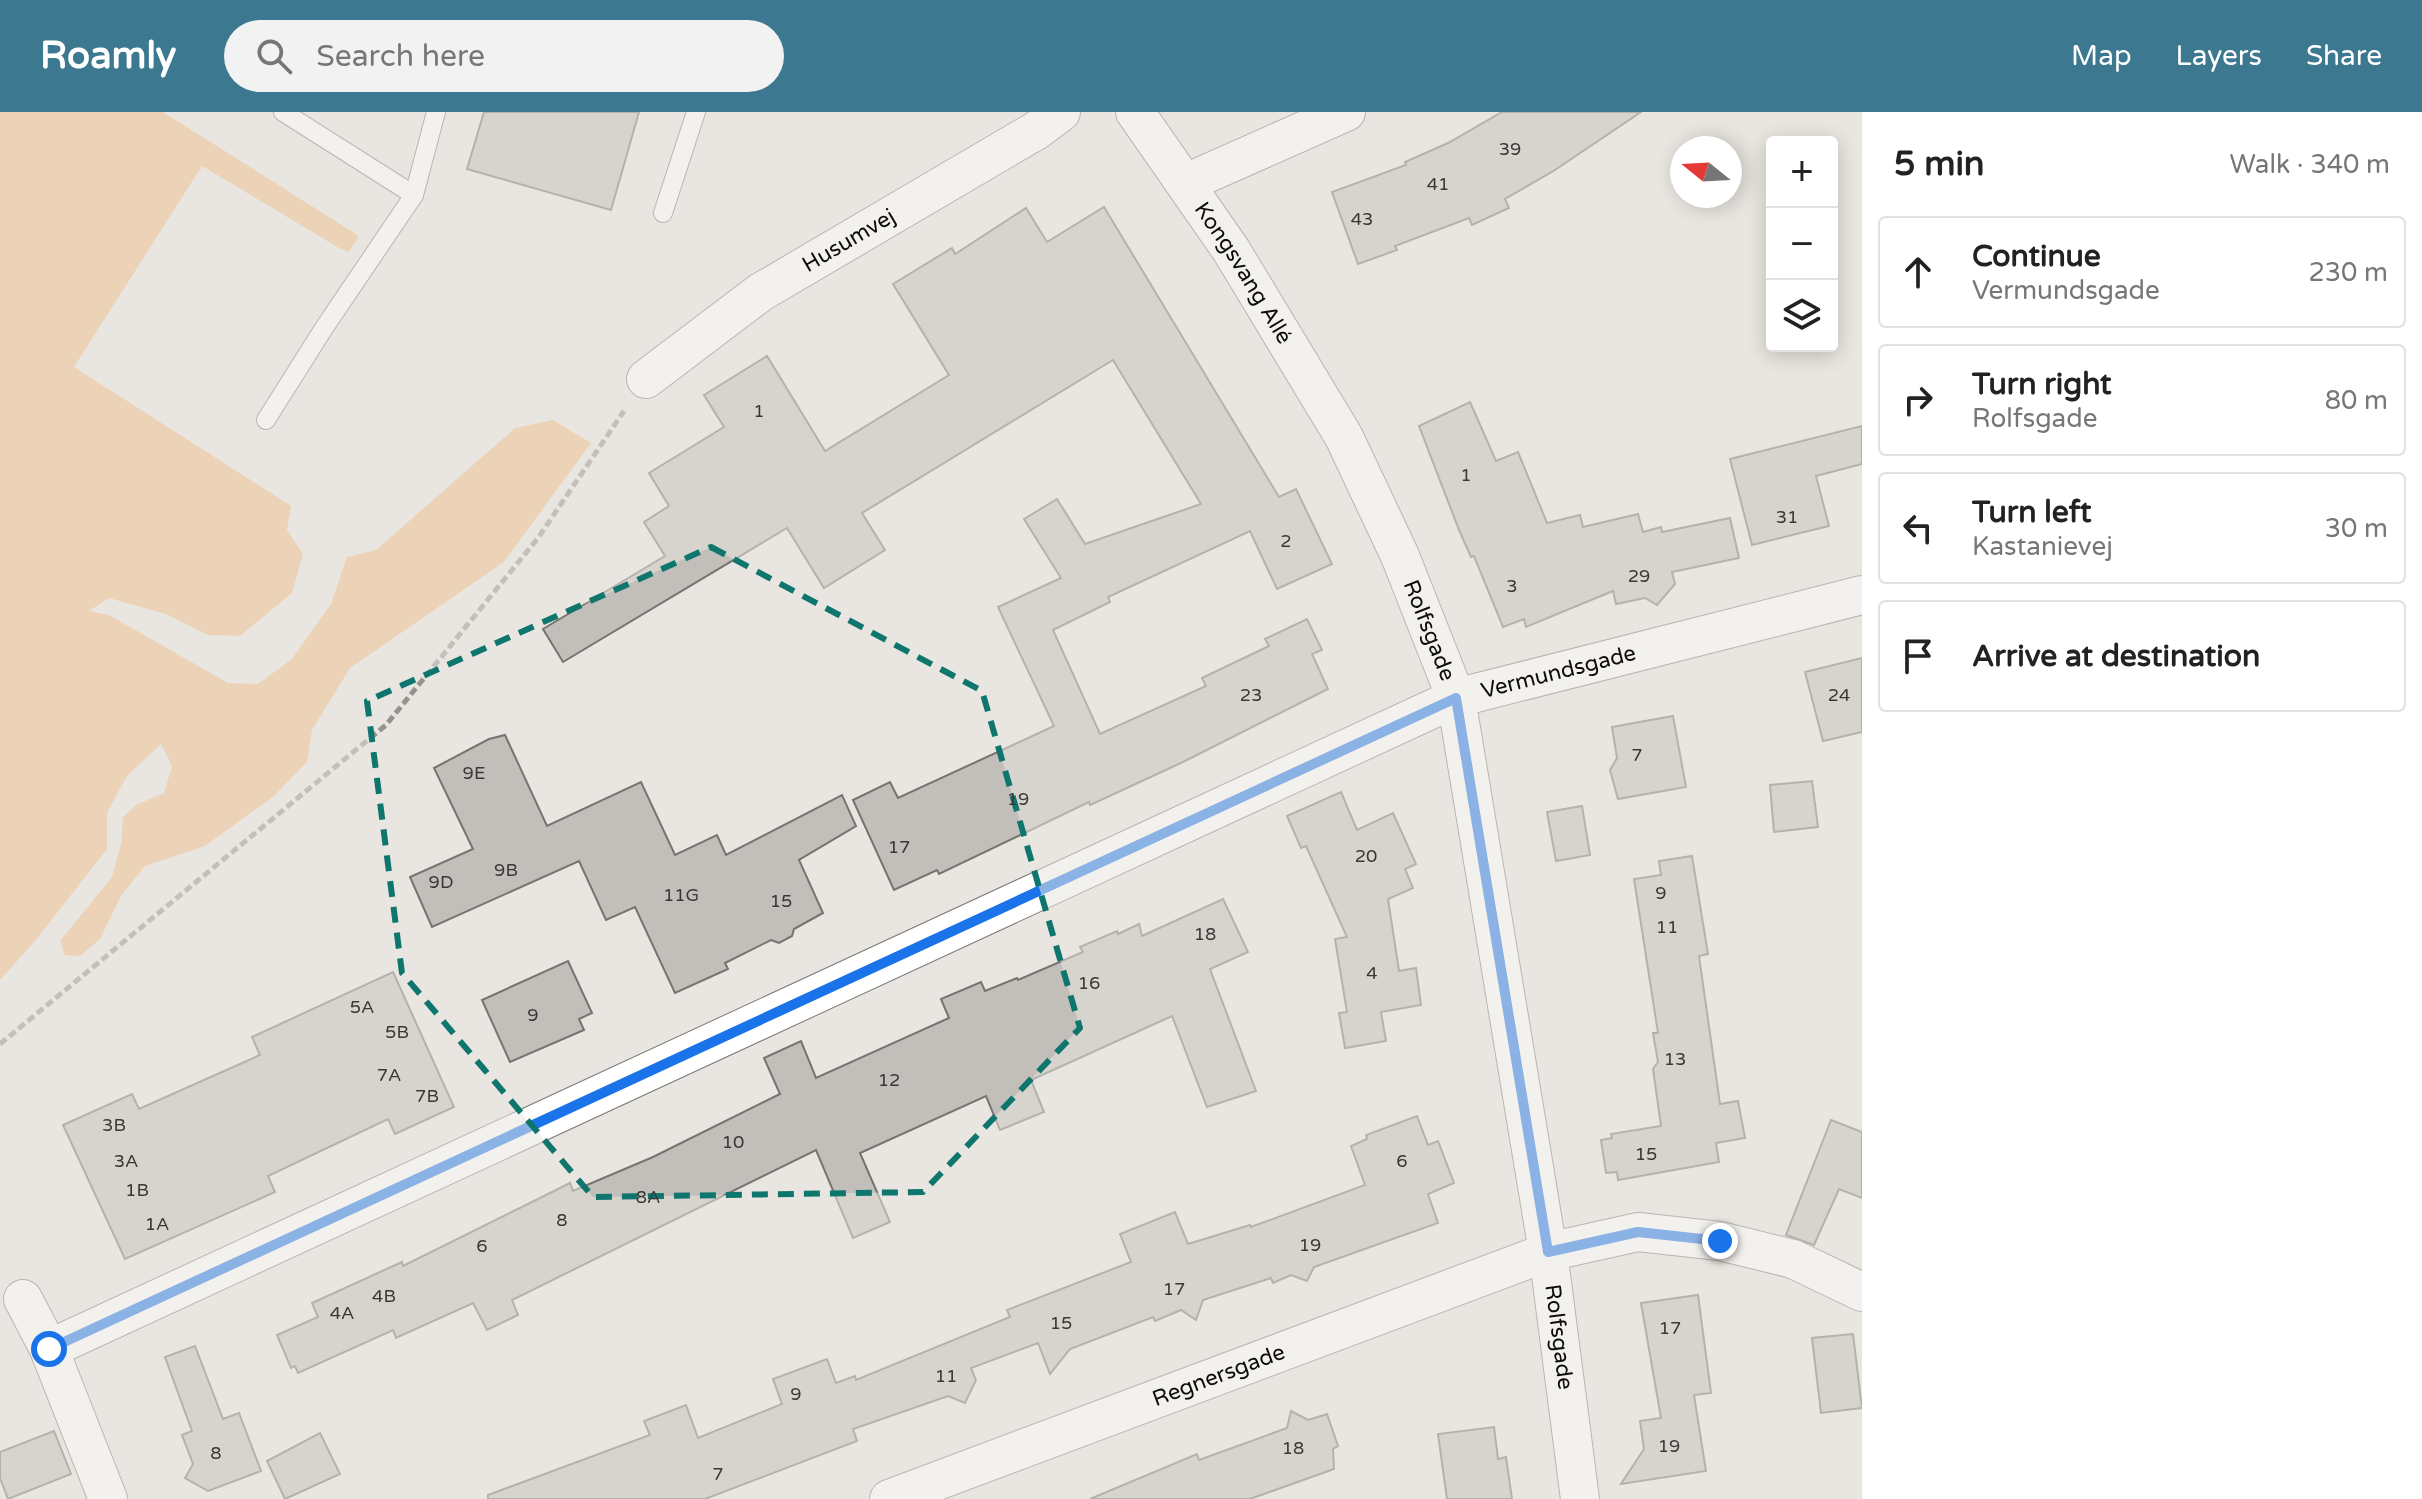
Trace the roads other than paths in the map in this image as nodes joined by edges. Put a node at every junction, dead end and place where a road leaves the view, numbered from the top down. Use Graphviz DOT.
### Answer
graph roads {
  1 [pos="283,112"];
  2 [pos="436,112"];
  3 [pos="696,112"];
  4 [pos="1061,112"];
  5 [pos="1135,112"];
  6 [pos="1346,112"];
  7 [pos="1186,183"];
  8 [pos="414,195"];
  9 [pos="663,213"];
  10 [pos="646,379"];
  11 [pos="266,420"];
  12 [pos="1344,437"];
  13 [pos="1862,595"];
  14 [pos="1456,698"];
  15 [pos="1548,1252"];
  16 [pos="1862,1292"];
  17 [pos="23,1299"];
  18 [pos="49,1349"];
  19 [pos="108,1499"];
  20 [pos="889,1499"];
  21 [pos="1580,1499"];
  1 -- 8 [label="lane"];
  2 -- 8 [label="lane"];
  3 -- 9 [label="lane"];
  4 -- 10 [label="street, Husumvej"];
  5 -- 7 [label="street, Kongsvang Allé"];
  6 -- 7 [label="street"];
  7 -- 12 [label="street, Kongsvang Allé"];
  8 -- 11 [label="lane"];
  12 -- 14 [label="street, Rolfsgade"];
  13 -- 14 [label="street, Vermundsgade"];
  14 -- 15 [label="street, Rolfsgade"];
  14 -- 18 [label="street, Vermundsgade"];
  15 -- 16 [label="street, Regnersgade"];
  15 -- 20 [label="street, Regnersgade"];
  15 -- 21 [label="street, Rolfsgade"];
  17 -- 18 [label="street"];
  18 -- 19 [label="street"];
}
